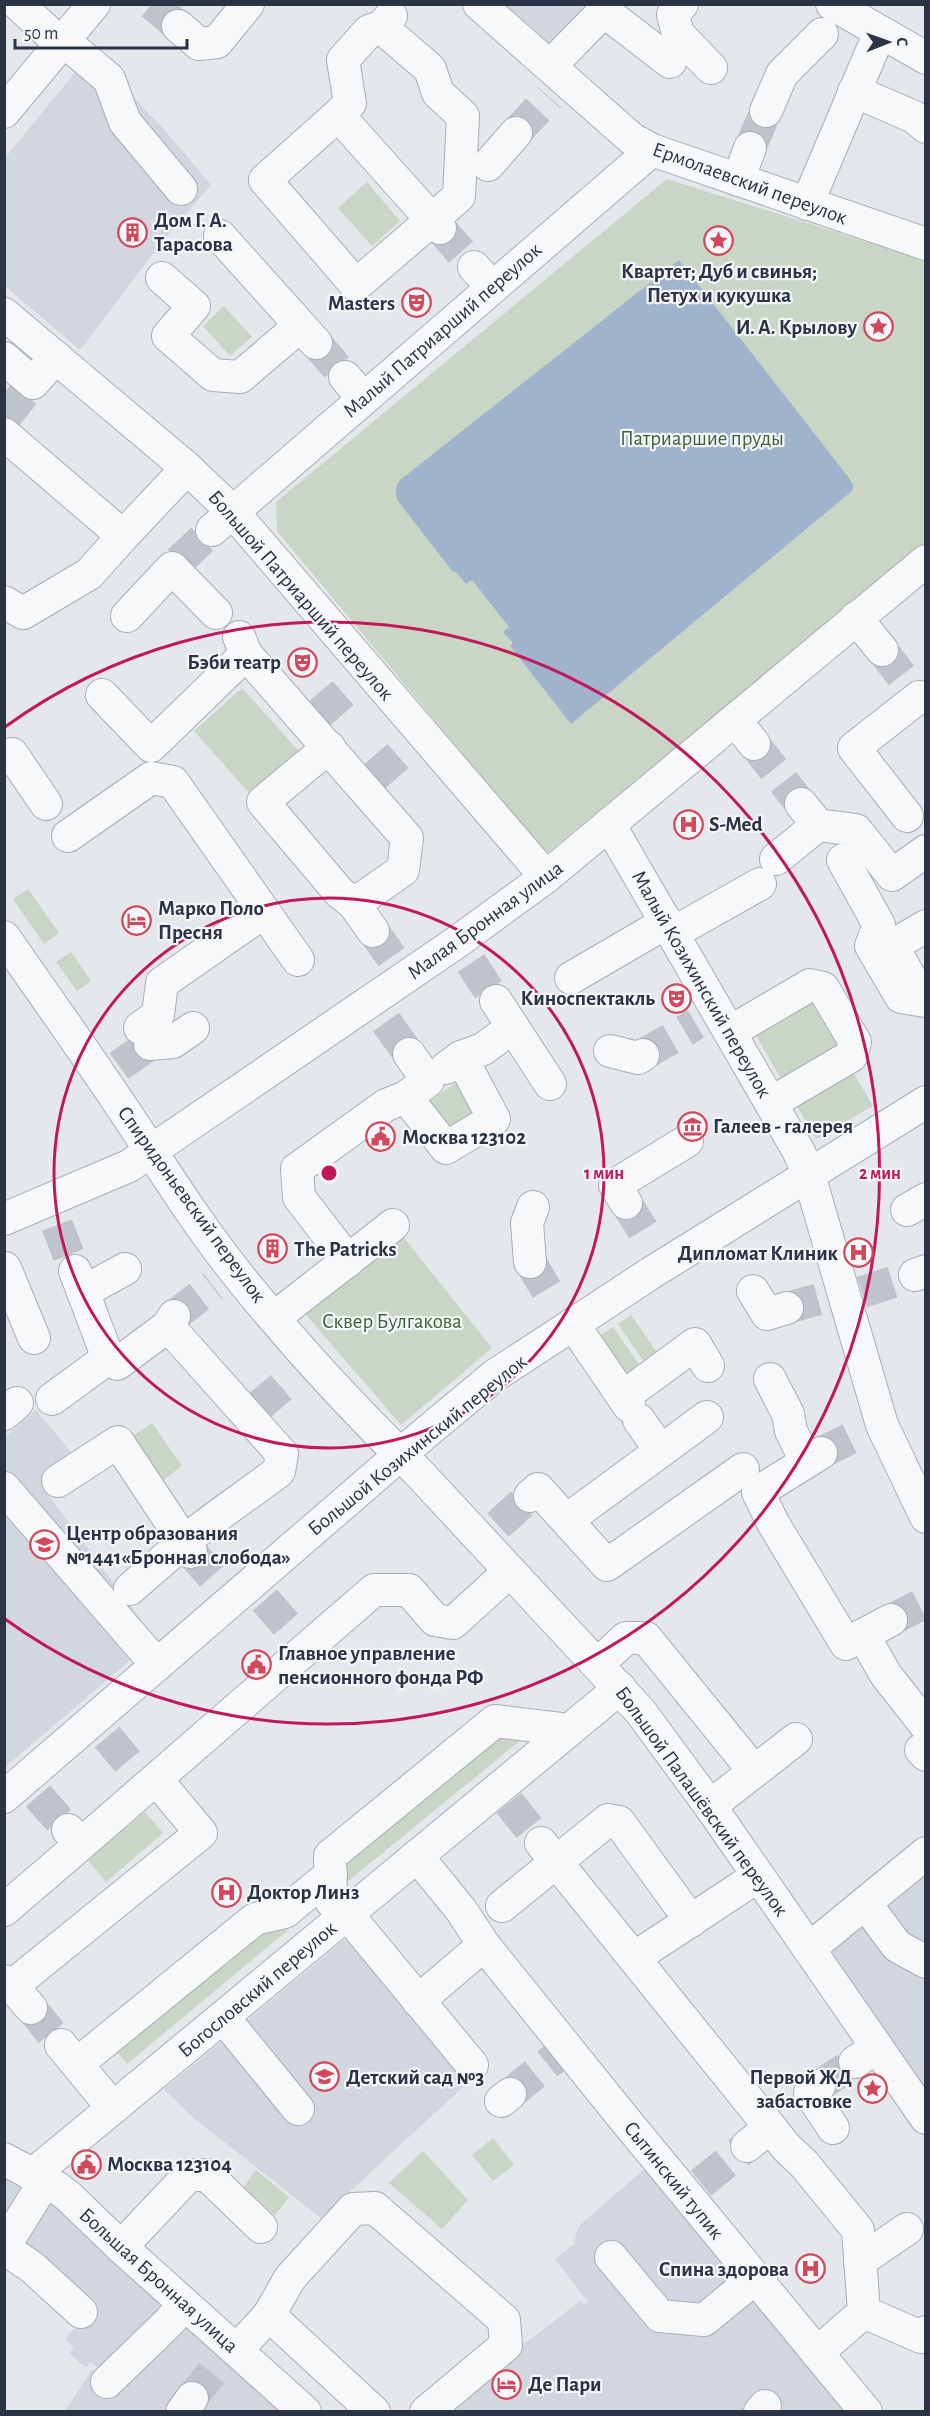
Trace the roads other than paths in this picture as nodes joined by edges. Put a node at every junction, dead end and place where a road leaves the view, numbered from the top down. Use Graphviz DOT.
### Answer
graph roads {
  1 [pos="18,4"];
  2 [pos="94,4"];
  3 [pos="248,4"];
  4 [pos="479,4"];
  5 [pos="682,4"];
  6 [pos="832,4"];
  7 [pos="178,26"];
  8 [pos="880,32"];
  9 [pos="822,34"];
  10 [pos="63,42"];
  11 [pos="926,57"];
  12 [pos="670,62"];
  13 [pos="711,68"];
  14 [pos="555,81"];
  15 [pos="854,91"];
  16 [pos="766,111"];
  17 [pos="4,112"];
  18 [pos="338,115"];
  19 [pos="926,127"];
  20 [pos="516,133"];
  21 [pos="750,148"];
  22 [pos="652,150"];
  23 [pos="488,165"];
  24 [pos="738,180"];
  25 [pos="181,189"];
  26 [pos="807,204"];
  27 [pos="436,224"];
  28 [pos="220,236"];
  29 [pos="926,244"];
  30 [pos="162,279"];
  31 [pos="7,321"];
  32 [pos="56,357"];
  33 [pos="4,358"];
  34 [pos="4,434"];
  35 [pos="187,468"];
  36 [pos="222,520"];
  37 [pos="123,536"];
  38 [pos="926,561"];
  39 [pos="4,602"];
  40 [pos="216,614"];
  41 [pos="127,616"];
  42 [pos="856,618"];
  43 [pos="882,650"];
  44 [pos="916,694"];
  45 [pos="102,695"];
  46 [pos="735,720"];
  47 [pos="319,728"];
  48 [pos="754,744"];
  49 [pos="7,752"];
  50 [pos="46,804"];
  51 [pos="907,816"];
  52 [pos="609,824"];
  53 [pos="68,836"];
  54 [pos="926,851"];
  55 [pos="843,860"];
  56 [pos="546,877"];
  57 [pos="354,904"];
  58 [pos="264,912"];
  59 [pos="926,926"];
  60 [pos="670,928"];
  61 [pos="373,931"];
  62 [pos="4,937"];
  63 [pos="298,960"];
  64 [pos="571,978"];
  65 [pos="496,1001"];
  66 [pos="925,1002"];
  67 [pos="714,1022"];
  68 [pos="513,1027"];
  69 [pos="193,1028"];
  70 [pos="610,1051"];
  71 [pos="409,1054"];
  72 [pos="643,1055"];
  73 [pos="461,1058"];
  74 [pos="550,1084"];
  75 [pos="417,1089"];
  76 [pos="926,1101"];
  77 [pos="771,1103"];
  78 [pos="687,1141"];
  79 [pos="151,1152"];
  80 [pos="809,1175"];
  81 [pos="626,1203"];
  82 [pos="533,1207"];
  83 [pos="4,1220"];
  84 [pos="393,1225"];
  85 [pos="348,1261"];
  86 [pos="530,1262"];
  87 [pos="5,1268"];
  88 [pos="125,1269"];
  89 [pos="753,1291"];
  90 [pos="787,1308"];
  91 [pos="566,1317"];
  92 [pos="274,1318"];
  93 [pos="34,1338"];
  94 [pos="108,1358"];
  95 [pos="708,1365"];
  96 [pos="770,1379"];
  97 [pos="52,1399"];
  98 [pos="631,1408"];
  99 [pos="707,1417"];
  100 [pos="661,1451"];
  101 [pos="400,1455"];
  102 [pos="743,1469"];
  103 [pos="58,1481"];
  104 [pos="4,1488"];
  105 [pos="530,1496"];
  106 [pos="926,1517"];
  107 [pos="567,1520"];
  108 [pos="188,1547"];
  109 [pos="510,1571"];
  110 [pos="130,1590"];
  111 [pos="891,1620"];
  112 [pos="863,1635"];
  113 [pos="598,1664"];
  114 [pos="157,1665"];
  115 [pos="620,1688"];
  116 [pos="569,1730"];
  117 [pos="796,1739"];
  118 [pos="924,1744"];
  119 [pos="754,1771"];
  120 [pos="148,1780"];
  121 [pos="22,1791"];
  122 [pos="710,1806"];
  123 [pos="548,1852"];
  124 [pos="926,1853"];
  125 [pos="417,1856"];
  126 [pos="331,1874"];
  127 [pos="758,1876"];
  128 [pos="865,1903"];
  129 [pos="502,1906"];
  130 [pos="4,1910"];
  131 [pos="345,1916"];
  132 [pos="691,1921"];
  133 [pos="484,1945"];
  134 [pos="809,1948"];
  135 [pos="634,1958"];
  136 [pos="926,1962"];
  137 [pos="16,1992"];
  138 [pos="418,2001"];
  139 [pos="222,2017"];
  140 [pos="472,2065"];
  141 [pos="819,2086"];
  142 [pos="113,2108"];
  143 [pos="298,2109"];
  144 [pos="926,2118"];
  145 [pos="833,2128"];
  146 [pos="4,2159"];
  147 [pos="38,2178"];
  148 [pos="261,2227"];
  149 [pos="907,2229"];
  150 [pos="4,2247"];
  151 [pos="121,2247"];
  152 [pos="611,2257"];
  153 [pos="860,2261"];
  154 [pos="754,2279"];
  155 [pos="184,2304"];
  156 [pos="81,2312"];
  157 [pos="864,2312"];
  158 [pos="269,2315"];
  159 [pos="926,2332"];
  160 [pos="816,2353"];
  161 [pos="230,2354"];
  162 [pos="107,2382"];
  163 [pos="305,2412"];
  164 [pos="374,2412"];
  165 [pos="426,2412"];
  166 [pos="866,2412"];
  1 -- 10 [label="street"];
  2 -- 10 [label="street"];
  3 -- 7 [label="street"];
  4 -- 14 [label="street, Ермолаевский переулок"];
  5 -- 13 [label="street"];
  6 -- 8 [label="street"];
  8 -- 11 [label="street"];
  8 -- 15 [label="street"];
  9 -- 16 [label="street"];
  10 -- 17 [label="street"];
  10 -- 25 [label="street"];
  12 -- 14 [label="street"];
  14 -- 22 [label="street, Ермолаевский переулок"];
  15 -- 19 [label="street"];
  15 -- 26 [label="street"];
  18 -- 27 [label="street"];
  18 -- 27 [label="street"];
  18 -- 27 [label="street"];
  20 -- 23 [label="street"];
  21 -- 24 [label="street"];
  22 -- 24 [label="street, Ермолаевский переулок"];
  22 -- 36 [label="street, Малый Патриарший переулок"];
  24 -- 26 [label="street, Ермолаевский переулок"];
  26 -- 29 [label="street, Ермолаевский переулок"];
  28 -- 30 [label="street"];
  31 -- 32 [label="street, Большой Патриарший переулок"];
  32 -- 33 [label="street"];
  32 -- 35 [label="street, Большой Патриарший переулок"];
  34 -- 37 [label="street"];
  35 -- 36 [label="street, Большой Патриарший переулок"];
  35 -- 37 [label="street"];
  36 -- 56 [label="street, Большой Патриарший переулок"];
  37 -- 39 [label="street"];
  38 -- 42 [label="street, Малая Бронная улица"];
  40 -- 41 [label="street"];
  42 -- 43 [label="street"];
  42 -- 46 [label="street, Малая Бронная улица"];
  44 -- 51 [label="street"];
  45 -- 47 [label="street"];
  46 -- 48 [label="street"];
  46 -- 52 [label="street, Малая Бронная улица"];
  47 -- 57 [label="street"];
  47 -- 57 [label="street"];
  49 -- 50 [label="street"];
  52 -- 56 [label="street, Малая Бронная улица"];
  52 -- 60 [label="street, Малый Козихинский переулок"];
  53 -- 58 [label="street"];
  54 -- 60 [label="street"];
  55 -- 66 [label="street"];
  56 -- 79 [label="street, Малая Бронная улица"];
  57 -- 61 [label="street"];
  58 -- 63 [label="street"];
  58 -- 69 [label="street"];
  59 -- 66 [label="street"];
  60 -- 64 [label="street"];
  60 -- 67 [label="street, Малый Козихинский переулок"];
  62 -- 79 [label="street, Спиридоньевский переулок"];
  65 -- 68 [label="street"];
  67 -- 77 [label="street, Малый Козихинский переулок"];
  67 -- 77 [label="street"];
  68 -- 73 [label="street"];
  68 -- 74 [label="street"];
  70 -- 72 [label="street"];
  71 -- 75 [label="street"];
  73 -- 75 [label="street"];
  73 -- 75 [label="street"];
  75 -- 85 [label="street"];
  76 -- 80 [label="street, Большой Козихинский переулок"];
  77 -- 80 [label="street, Малый Козихинский переулок"];
  78 -- 81 [label="street"];
  79 -- 83 [label="street, Малая Бронная улица"];
  79 -- 92 [label="street, Спиридоньевский переулок"];
  80 -- 91 [label="street, Большой Козихинский переулок"];
  80 -- 106 [label="street, Малый Козихинский переулок"];
  82 -- 86 [label="street"];
  84 -- 85 [label="street"];
  85 -- 92 [label="street"];
  87 -- 93 [label="street"];
  88 -- 94 [label="street"];
  89 -- 90 [label="street"];
  91 -- 98 [label="street"];
  91 -- 101 [label="street, Большой Козихинский переулок"];
  92 -- 101 [label="street, Спиридоньевский переулок"];
  94 -- 97 [label="street"];
  94 -- 108 [label="street"];
  95 -- 98 [label="street"];
  96 -- 112 [label="street"];
  98 -- 100 [label="street"];
  99 -- 100 [label="street"];
  100 -- 107 [label="street"];
  101 -- 109 [label="street, Большой Палашёвский переулок"];
  101 -- 114 [label="street, Большой Козихинский переулок"];
  102 -- 107 [label="street"];
  103 -- 108 [label="street"];
  104 -- 114 [label="street"];
  105 -- 107 [label="street"];
  108 -- 110 [label="street"];
  109 -- 113 [label="street, Большой Палашёвский переулок"];
  109 -- 120 [label="street"];
  111 -- 112 [label="street"];
  112 -- 118 [label="street"];
  113 -- 115 [label="street, Большой Палашёвский переулок"];
  113 -- 119 [label="street"];
  114 -- 121 [label="street, Большой Козихинский переулок"];
  115 -- 116 [label="street, Богословский переулок"];
  115 -- 122 [label="street, Большой Палашёвский переулок"];
  116 -- 125 [label="street, Богословский переулок"];
  116 -- 126 [label="street"];
  117 -- 119 [label="street"];
  119 -- 122 [label="street"];
  120 -- 130 [label="street"];
  120 -- 137 [label="street"];
  122 -- 127 [label="street, Большой Палашёвский переулок"];
  123 -- 129 [label="street"];
  123 -- 132 [label="street"];
  123 -- 135 [label="street"];
  124 -- 128 [label="street"];
  125 -- 131 [label="street, Богословский переулок"];
  125 -- 133 [label="street, Сытинский тупик"];
  126 -- 131 [label="street"];
  126 -- 142 [label="street"];
  127 -- 132 [label="street"];
  127 -- 134 [label="street, Большой Палашёвский переулок"];
  128 -- 134 [label="street"];
  128 -- 136 [label="street"];
  131 -- 138 [label="street"];
  131 -- 139 [label="street, Богословский переулок"];
  132 -- 135 [label="street"];
  133 -- 138 [label="street"];
  133 -- 154 [label="street, Сытинский тупик"];
  134 -- 144 [label="street, Большой Палашёвский переулок"];
  135 -- 153 [label="street"];
  138 -- 140 [label="street"];
  139 -- 142 [label="street, Богословский переулок"];
  139 -- 143 [label="street"];
  141 -- 145 [label="street"];
  142 -- 147 [label="street, Богословский переулок"];
  146 -- 147 [label="street, Большая Бронная улица"];
  147 -- 150 [label="street, Богословский переулок"];
  147 -- 151 [label="street, Большая Бронная улица"];
  148 -- 151 [label="street"];
  149 -- 153 [label="street"];
  150 -- 156 [label="street"];
  151 -- 155 [label="street, Большая Бронная улица"];
  152 -- 154 [label="street"];
  153 -- 157 [label="street"];
  154 -- 160 [label="street, Сытинский тупик"];
  155 -- 161 [label="street, Большая Бронная улица"];
  155 -- 162 [label="street"];
  157 -- 159 [label="street"];
  157 -- 160 [label="street"];
  158 -- 161 [label="street"];
  158 -- 164 [label="street"];
  158 -- 165 [label="street"];
  160 -- 166 [label="street, Сытинский тупик"];
  161 -- 163 [label="street, Большая Бронная улица"];
}
